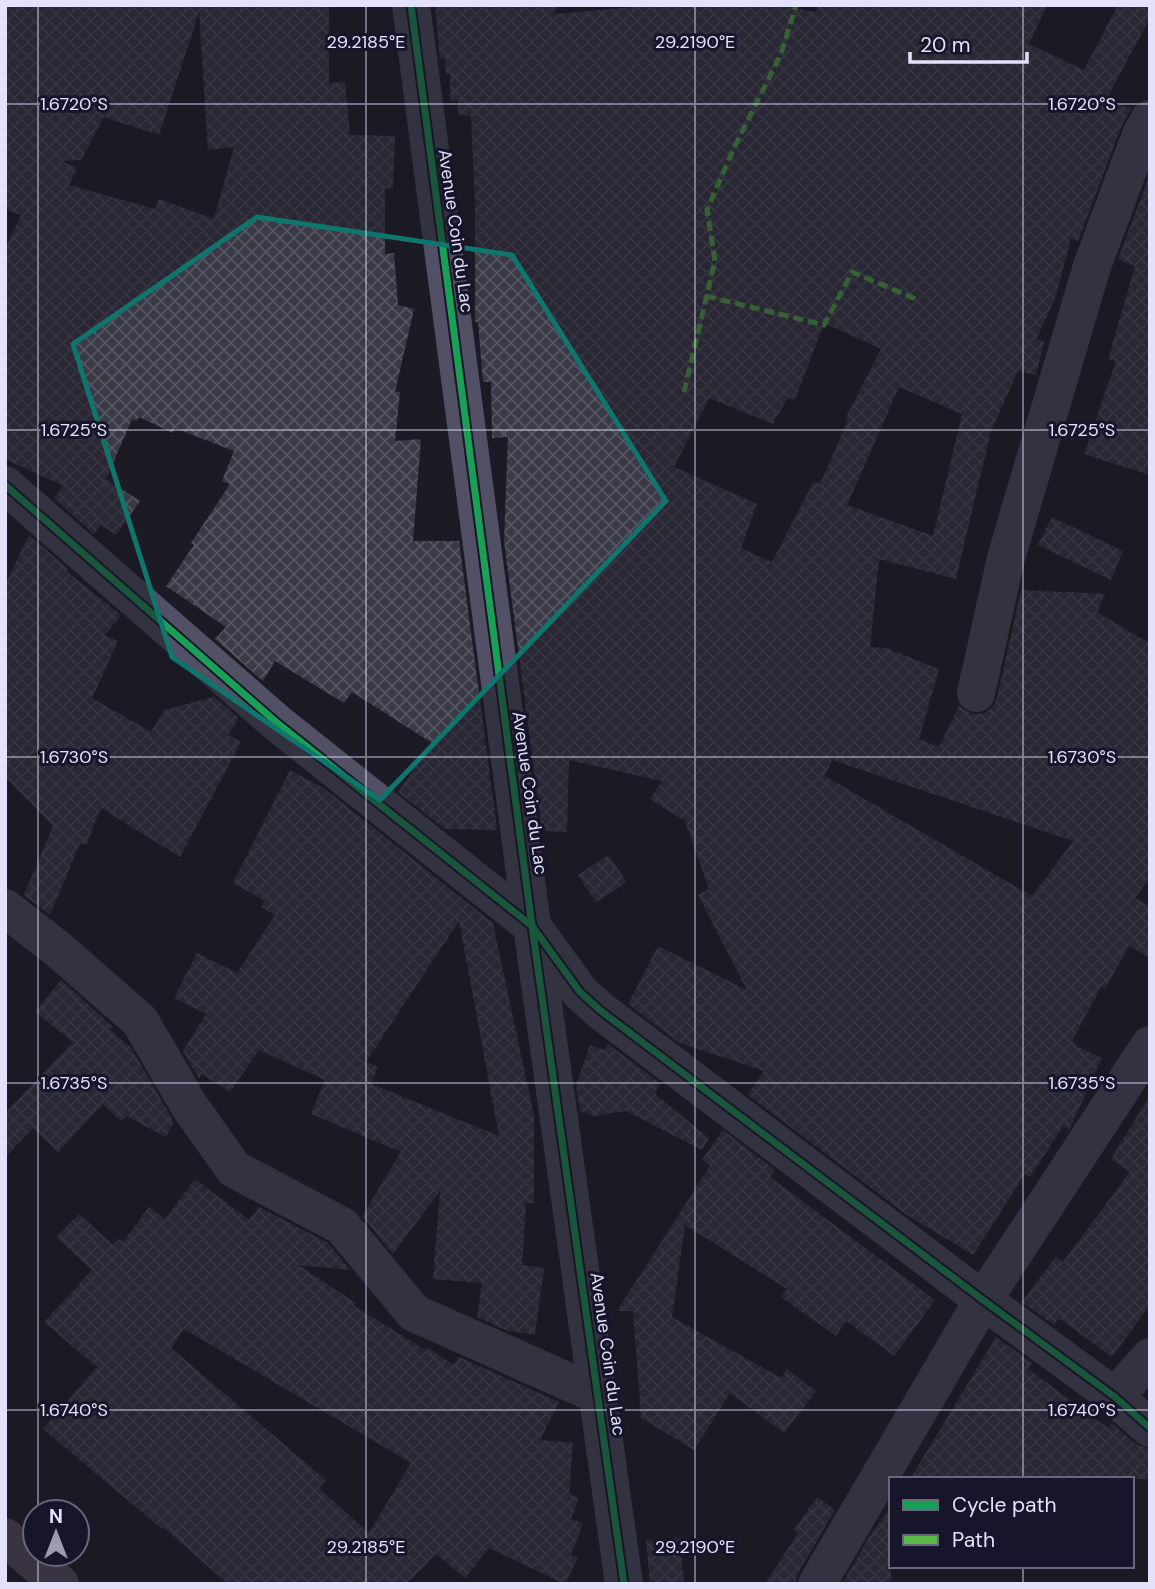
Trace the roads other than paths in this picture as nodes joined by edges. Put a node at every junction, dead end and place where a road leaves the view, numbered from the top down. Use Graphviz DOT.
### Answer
graph roads {
  1 [pos="411,5"];
  2 [pos="1150,119"];
  3 [pos="5,485"];
  4 [pos="976,693"];
  5 [pos="5,908"];
  6 [pos="532,926"];
  7 [pos="1150,1045"];
  8 [pos="983,1300"];
  9 [pos="1150,1357"];
  10 [pos="598,1395"];
  11 [pos="1115,1397"];
  12 [pos="1150,1428"];
  13 [pos="5,1537"];
  14 [pos="60,1584"];
  15 [pos="624,1584"];
  16 [pos="817,1584"];
  1 -- 6 [label="street, Avenue Coin du Lac"];
  2 -- 4 [label="street"];
  3 -- 6 [label="street"];
  5 -- 10 [label="street"];
  6 -- 8 [label="street"];
  6 -- 10 [label="street, Avenue Coin du Lac"];
  7 -- 8 [label="street"];
  8 -- 11 [label="street"];
  8 -- 16 [label="street"];
  9 -- 11 [label="street"];
  10 -- 15 [label="street, Avenue Coin du Lac"];
  11 -- 12 [label="street"];
  13 -- 14 [label="highway"];
}
